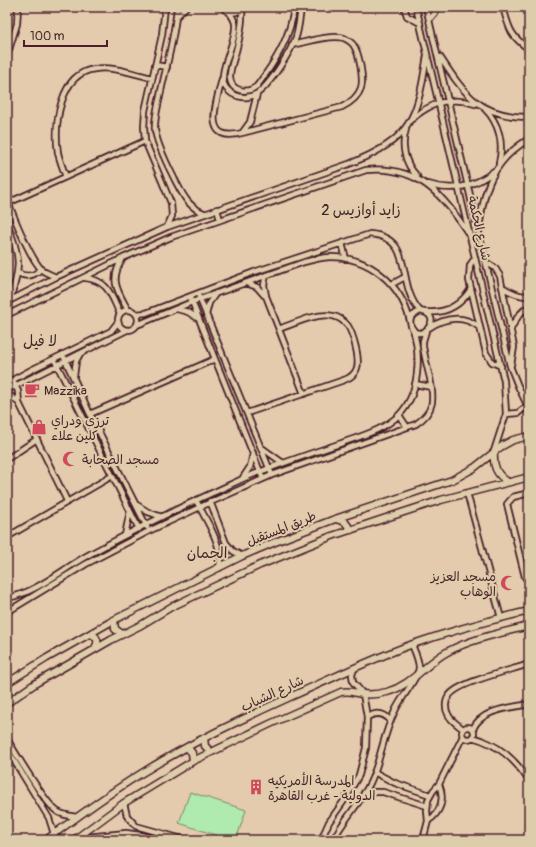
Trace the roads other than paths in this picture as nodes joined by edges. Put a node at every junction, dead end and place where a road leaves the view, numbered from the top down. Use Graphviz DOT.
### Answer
graph roads {
  1 [pos="7,7"];
  2 [pos="18,7"];
  3 [pos="165,7"];
  4 [pos="177,7"];
  5 [pos="186,7"];
  6 [pos="223,7"];
  7 [pos="294,7"];
  8 [pos="301,7"];
  9 [pos="404,7"];
  10 [pos="416,7"];
  11 [pos="426,7"];
  12 [pos="435,7"];
  13 [pos="503,7"];
  14 [pos="242,8"];
  15 [pos="7,11"];
  16 [pos="229,12"];
  17 [pos="176,18"];
  18 [pos="429,20"];
  19 [pos="420,23"];
  20 [pos="292,45"];
  21 [pos="529,49"];
  22 [pos="437,53"];
  23 [pos="427,55"];
  24 [pos="7,56"];
  25 [pos="155,65"];
  26 [pos="166,67"];
  27 [pos="223,74"];
  28 [pos="229,75"];
  29 [pos="152,78"];
  30 [pos="257,86"];
  31 [pos="262,90"];
  32 [pos="257,94"];
  33 [pos="448,101"];
  34 [pos="439,103"];
  35 [pos="480,106"];
  36 [pos="529,117"];
  37 [pos="411,119"];
  38 [pos="407,126"];
  39 [pos="242,133"];
  40 [pos="529,139"];
  41 [pos="145,141"];
  42 [pos="349,164"];
  43 [pos="497,166"];
  44 [pos="352,174"];
  45 [pos="66,177"];
  46 [pos="420,179"];
  47 [pos="426,183"];
  48 [pos="467,186"];
  49 [pos="459,188"];
  50 [pos="8,201"];
  51 [pos="217,209"];
  52 [pos="204,213"];
  53 [pos="220,220"];
  54 [pos="7,224"];
  55 [pos="167,227"];
  56 [pos="479,235"];
  57 [pos="470,236"];
  58 [pos="342,243"];
  59 [pos="123,258"];
  60 [pos="346,258"];
  61 [pos="476,258"];
  62 [pos="486,262"];
  63 [pos="41,269"];
  64 [pos="254,272"];
  65 [pos="18,273"];
  66 [pos="266,275"];
  67 [pos="56,277"];
  68 [pos="405,277"];
  69 [pos="85,278"];
  70 [pos="256,278"];
  71 [pos="245,282"];
  72 [pos="392,284"];
  73 [pos="502,287"];
  74 [pos="471,290"];
  75 [pos="197,293"];
  76 [pos="216,293"];
  77 [pos="190,296"];
  78 [pos="266,296"];
  79 [pos="529,296"];
  80 [pos="200,299"];
  81 [pos="8,301"];
  82 [pos="192,302"];
  83 [pos="529,307"];
  84 [pos="175,309"];
  85 [pos="128,310"];
  86 [pos="422,312"];
  87 [pos="120,314"];
  88 [pos="136,314"];
  89 [pos="7,315"];
  90 [pos="206,315"];
  91 [pos="199,319"];
  92 [pos="410,321"];
  93 [pos="118,322"];
  94 [pos="137,325"];
  95 [pos="480,327"];
  96 [pos="279,329"];
  97 [pos="413,329"];
  98 [pos="428,329"];
  99 [pos="127,330"];
  100 [pos="511,331"];
  101 [pos="80,354"];
  102 [pos="63,355"];
  103 [pos="54,359"];
  104 [pos="215,359"];
  105 [pos="66,360"];
  106 [pos="57,365"];
  107 [pos="501,366"];
  108 [pos="510,366"];
  109 [pos="73,377"];
  110 [pos="12,380"];
  111 [pos="7,383"];
  112 [pos="415,384"];
  113 [pos="15,386"];
  114 [pos="236,387"];
  115 [pos="431,387"];
  116 [pos="228,390"];
  117 [pos="7,392"];
  118 [pos="304,394"];
  119 [pos="19,403"];
  120 [pos="528,407"];
  121 [pos="247,413"];
  122 [pos="90,414"];
  123 [pos="506,414"];
  124 [pos="399,415"];
  125 [pos="407,427"];
  126 [pos="529,436"];
  127 [pos="37,439"];
  128 [pos="105,442"];
  129 [pos="98,446"];
  130 [pos="260,446"];
  131 [pos="253,451"];
  132 [pos="494,453"];
  133 [pos="7,458"];
  134 [pos="284,463"];
  135 [pos="269,468"];
  136 [pos="260,471"];
  137 [pos="272,475"];
  138 [pos="112,476"];
  139 [pos="529,477"];
  140 [pos="263,479"];
  141 [pos="242,480"];
  142 [pos="508,482"];
  143 [pos="467,493"];
  144 [pos="529,493"];
  145 [pos="208,495"];
  146 [pos="196,500"];
  147 [pos="67,501"];
  148 [pos="211,502"];
  149 [pos="136,504"];
  150 [pos="200,507"];
  151 [pos="130,511"];
  152 [pos="162,517"];
  153 [pos="335,519"];
  154 [pos="146,525"];
  155 [pos="139,528"];
  156 [pos="351,530"];
  157 [pos="149,531"];
  158 [pos="142,534"];
  159 [pos="125,535"];
  160 [pos="7,536"];
  161 [pos="242,556"];
  162 [pos="219,568"];
  163 [pos="529,582"];
  164 [pos="7,598"];
  165 [pos="529,611"];
  166 [pos="7,612"];
  167 [pos="501,618"];
  168 [pos="114,620"];
  169 [pos="529,626"];
  170 [pos="90,634"];
  171 [pos="122,634"];
  172 [pos="412,645"];
  173 [pos="94,650"];
  174 [pos="529,664"];
  175 [pos="354,669"];
  176 [pos="416,677"];
  177 [pos="7,683"];
  178 [pos="363,694"];
  179 [pos="7,703"];
  180 [pos="529,704"];
  181 [pos="368,717"];
  182 [pos="390,720"];
  183 [pos="463,729"];
  184 [pos="473,729"];
  185 [pos="463,736"];
  186 [pos="472,737"];
  187 [pos="204,738"];
  188 [pos="7,739"];
  189 [pos="186,747"];
  190 [pos="7,749"];
  191 [pos="211,752"];
  192 [pos="193,761"];
  193 [pos="374,772"];
  194 [pos="529,781"];
  195 [pos="440,784"];
  196 [pos="402,786"];
  197 [pos="364,794"];
  198 [pos="398,796"];
  199 [pos="430,796"];
  200 [pos="124,803"];
  201 [pos="427,806"];
  202 [pos="76,817"];
  203 [pos="428,821"];
  204 [pos="54,834"];
  205 [pos="75,839"];
  206 [pos="46,840"];
  207 [pos="158,840"];
  208 [pos="186,840"];
  209 [pos="321,840"];
  210 [pos="333,840"];
  211 [pos="423,840"];
  1 -- 15 [label="street"];
  2 -- 24 [label="street"];
  3 -- 25 [label="street"];
  4 -- 17 [label="street"];
  5 -- 17 [label="street"];
  6 -- 16 [label="street"];
  7 -- 30 [label="street"];
  8 -- 20 [label="street"];
  9 -- 19 [label="street"];
  10 -- 19 [label="street, شارع الحكمة"];
  11 -- 18 [label="street, شارع الحكمة"];
  12 -- 18 [label="street"];
  13 -- 21 [label="street"];
  14 -- 16 [label="street"];
  14 -- 28 [label="street"];
  16 -- 27 [label="street"];
  17 -- 26 [label="street"];
  18 -- 22 [label="street, شارع الحكمة"];
  19 -- 23 [label="street, شارع الحكمة"];
  20 -- 31 [label="street"];
  20 -- 39 [label="street"];
  22 -- 33 [label="street, شارع الحكمة"];
  22 -- 35 [label="street"];
  23 -- 34 [label="street, شارع الحكمة"];
  23 -- 37 [label="street"];
  25 -- 26 [label="street"];
  25 -- 29 [label="street"];
  26 -- 52 [label="street"];
  27 -- 28 [label="street"];
  27 -- 32 [label="street"];
  27 -- 39 [label="street"];
  28 -- 30 [label="street"];
  29 -- 41 [label="street"];
  29 -- 45 [label="street"];
  30 -- 31 [label="street"];
  31 -- 32 [label="street"];
  32 -- 39 [label="street"];
  33 -- 34 [label="street"];
  33 -- 35 [label="street"];
  33 -- 48 [label="street, شارع الحكمة"];
  34 -- 37 [label="street"];
  34 -- 49 [label="street, شارع الحكمة"];
  35 -- 36 [label="street"];
  35 -- 43 [label="street"];
  37 -- 38 [label="street"];
  38 -- 42 [label="street"];
  38 -- 46 [label="street"];
  40 -- 43 [label="street"];
  41 -- 45 [label="street"];
  41 -- 55 [label="street"];
  42 -- 44 [label="street"];
  42 -- 51 [label="street"];
  43 -- 48 [label="street"];
  43 -- 56 [label="street"];
  44 -- 46 [label="street"];
  44 -- 53 [label="street"];
  45 -- 50 [label="street"];
  46 -- 47 [label="street"];
  47 -- 49 [label="street"];
  47 -- 57 [label="street"];
  48 -- 49 [label="street"];
  48 -- 56 [label="street, شارع الحكمة"];
  49 -- 57 [label="street, شارع الحكمة"];
  50 -- 63 [label="street"];
  51 -- 52 [label="street"];
  51 -- 53 [label="street"];
  52 -- 55 [label="street"];
  53 -- 59 [label="street"];
  54 -- 65 [label="street"];
  55 -- 67 [label="street"];
  56 -- 62 [label="street, شارع الحكمة"];
  57 -- 61 [label="street, شارع الحكمة"];
  58 -- 60 [label="street"];
  58 -- 64 [label="street"];
  58 -- 68 [label="street"];
  59 -- 69 [label="street"];
  59 -- 85 [label="street"];
  60 -- 66 [label="street"];
  60 -- 72 [label="street"];
  61 -- 74 [label="street"];
  61 -- 107 [label="street, شارع الحكمة"];
  62 -- 73 [label="street"];
  62 -- 108 [label="street, شارع الحكمة"];
  63 -- 65 [label="street"];
  63 -- 67 [label="street"];
  64 -- 70 [label="street"];
  64 -- 75 [label="street"];
  65 -- 81 [label="street"];
  66 -- 70 [label="street"];
  66 -- 78 [label="street"];
  67 -- 81 [label="street"];
  68 -- 72 [label="street"];
  68 -- 86 [label="street"];
  69 -- 87 [label="street"];
  69 -- 89 [label="street"];
  70 -- 71 [label="street"];
  71 -- 76 [label="street"];
  71 -- 78 [label="street"];
  72 -- 92 [label="street"];
  73 -- 79 [label="street"];
  73 -- 100 [label="street"];
  74 -- 86 [label="street"];
  74 -- 95 [label="street"];
  75 -- 77 [label="street"];
  75 -- 80 [label="street"];
  76 -- 80 [label="street"];
  76 -- 90 [label="street"];
  77 -- 82 [label="street"];
  77 -- 88 [label="street"];
  78 -- 96 [label="street"];
  80 -- 82 [label="street"];
  80 -- 90 [label="street"];
  82 -- 84 [label="street"];
  82 -- 91 [label="street"];
  83 -- 100 [label="street"];
  84 -- 91 [label="street"];
  84 -- 94 [label="street"];
  85 -- 87 [label="street"];
  85 -- 88 [label="street"];
  86 -- 92 [label="street"];
  86 -- 98 [label="street"];
  87 -- 93 [label="street"];
  88 -- 94 [label="street"];
  90 -- 114 [label="street"];
  91 -- 104 [label="street"];
  92 -- 97 [label="street"];
  93 -- 99 [label="street"];
  93 -- 102 [label="street"];
  94 -- 99 [label="street"];
  95 -- 98 [label="street"];
  95 -- 107 [label="street"];
  96 -- 118 [label="street"];
  96 -- 118 [label="street"];
  97 -- 98 [label="street"];
  97 -- 112 [label="street"];
  98 -- 115 [label="street"];
  99 -- 101 [label="street"];
  100 -- 108 [label="street"];
  101 -- 105 [label="street"];
  101 -- 109 [label="street"];
  102 -- 103 [label="street"];
  102 -- 105 [label="street"];
  103 -- 106 [label="street"];
  103 -- 110 [label="street"];
  104 -- 116 [label="street"];
  104 -- 122 [label="street"];
  105 -- 106 [label="street"];
  105 -- 109 [label="street"];
  106 -- 113 [label="street"];
  106 -- 129 [label="street"];
  107 -- 123 [label="street, شارع الحكمة"];
  108 -- 120 [label="street, شارع الحكمة"];
  109 -- 122 [label="street"];
  110 -- 111 [label="street"];
  110 -- 113 [label="street"];
  112 -- 115 [label="street"];
  112 -- 124 [label="street"];
  113 -- 117 [label="street"];
  113 -- 119 [label="street"];
  114 -- 116 [label="street"];
  114 -- 121 [label="street"];
  115 -- 125 [label="street"];
  116 -- 131 [label="street"];
  117 -- 119 [label="street"];
  118 -- 121 [label="street"];
  119 -- 127 [label="street"];
  120 -- 123 [label="street"];
  121 -- 130 [label="street"];
  122 -- 128 [label="street"];
  123 -- 132 [label="street, شارع الحكمة"];
  124 -- 125 [label="street"];
  124 -- 134 [label="street"];
  125 -- 137 [label="street"];
  126 -- 132 [label="main road, طريق المستقبل"];
  127 -- 133 [label="street"];
  127 -- 147 [label="street"];
  128 -- 129 [label="street"];
  128 -- 149 [label="street"];
  129 -- 138 [label="street"];
  130 -- 134 [label="street"];
  130 -- 135 [label="street"];
  131 -- 136 [label="street"];
  131 -- 141 [label="street"];
  132 -- 142 [label="main road"];
  132 -- 153 [label="main road, طريق المستقبل"];
  134 -- 135 [label="street"];
  135 -- 136 [label="street"];
  135 -- 137 [label="street"];
  136 -- 140 [label="street"];
  136 -- 141 [label="street"];
  137 -- 140 [label="street"];
  138 -- 147 [label="street"];
  138 -- 151 [label="street"];
  139 -- 142 [label="main road, طريق المستقبل"];
  140 -- 148 [label="street"];
  141 -- 145 [label="street"];
  142 -- 143 [label="main road, طريق المستقبل"];
  143 -- 156 [label="main road, طريق المستقبل"];
  143 -- 167 [label="street"];
  144 -- 163 [label="street"];
  145 -- 146 [label="street"];
  145 -- 148 [label="street"];
  146 -- 150 [label="street"];
  146 -- 152 [label="street"];
  147 -- 160 [label="street"];
  148 -- 150 [label="street"];
  148 -- 161 [label="street"];
  149 -- 152 [label="street"];
  149 -- 154 [label="street"];
  150 -- 157 [label="street"];
  150 -- 162 [label="street"];
  151 -- 155 [label="street"];
  151 -- 159 [label="street"];
  152 -- 154 [label="street"];
  153 -- 156 [label="main road"];
  153 -- 161 [label="main road, طريق المستقبل"];
  154 -- 155 [label="street"];
  154 -- 157 [label="street"];
  155 -- 158 [label="street"];
  155 -- 159 [label="street"];
  156 -- 171 [label="main road, طريق المستقبل"];
  157 -- 158 [label="street"];
  158 -- 166 [label="street"];
  159 -- 164 [label="street"];
  161 -- 162 [label="main road, طريق المستقبل"];
  162 -- 168 [label="main road, طريق المستقبل"];
  165 -- 167 [label="main road, شارع الشباب"];
  167 -- 172 [label="main road, شارع الشباب"];
  168 -- 170 [label="main road, طريق المستقبل"];
  168 -- 171 [label="main road"];
  169 -- 176 [label="main road, شارع الشباب"];
  170 -- 173 [label="main road"];
  170 -- 177 [label="main road, طريق المستقبل"];
  171 -- 173 [label="main road, طريق المستقبل"];
  172 -- 175 [label="main road, شارع الشباب"];
  172 -- 176 [label="street"];
  173 -- 179 [label="main road, طريق المستقبل"];
  174 -- 183 [label="street"];
  175 -- 178 [label="street"];
  175 -- 187 [label="main road, شارع الشباب"];
  176 -- 178 [label="main road, شارع الشباب"];
  176 -- 182 [label="street"];
  178 -- 181 [label="street"];
  178 -- 191 [label="main road, شارع الشباب"];
  180 -- 184 [label="street"];
  181 -- 182 [label="street"];
  181 -- 209 [label="street"];
  182 -- 193 [label="street"];
  183 -- 184 [label="street"];
  183 -- 185 [label="street"];
  184 -- 186 [label="street"];
  185 -- 186 [label="street"];
  185 -- 195 [label="street"];
  186 -- 194 [label="street"];
  187 -- 189 [label="main road, شارع الشباب"];
  187 -- 191 [label="main road"];
  188 -- 202 [label="street"];
  189 -- 192 [label="main road"];
  189 -- 202 [label="main road, شارع الشباب"];
  190 -- 204 [label="street"];
  191 -- 192 [label="main road, شارع الشباب"];
  192 -- 200 [label="main road, شارع الشباب"];
  193 -- 196 [label="street"];
  193 -- 197 [label="street"];
  195 -- 199 [label="street"];
  195 -- 203 [label="street"];
  196 -- 198 [label="street"];
  196 -- 199 [label="street"];
  197 -- 198 [label="street"];
  197 -- 210 [label="street"];
  198 -- 201 [label="street"];
  199 -- 201 [label="street"];
  200 -- 205 [label="main road, شارع الشباب"];
  200 -- 208 [label="street"];
  201 -- 203 [label="street"];
  202 -- 204 [label="main road, شارع الشباب"];
  203 -- 211 [label="street"];
  204 -- 206 [label="main road, شارع الشباب"];
  205 -- 207 [label="street"];
}
